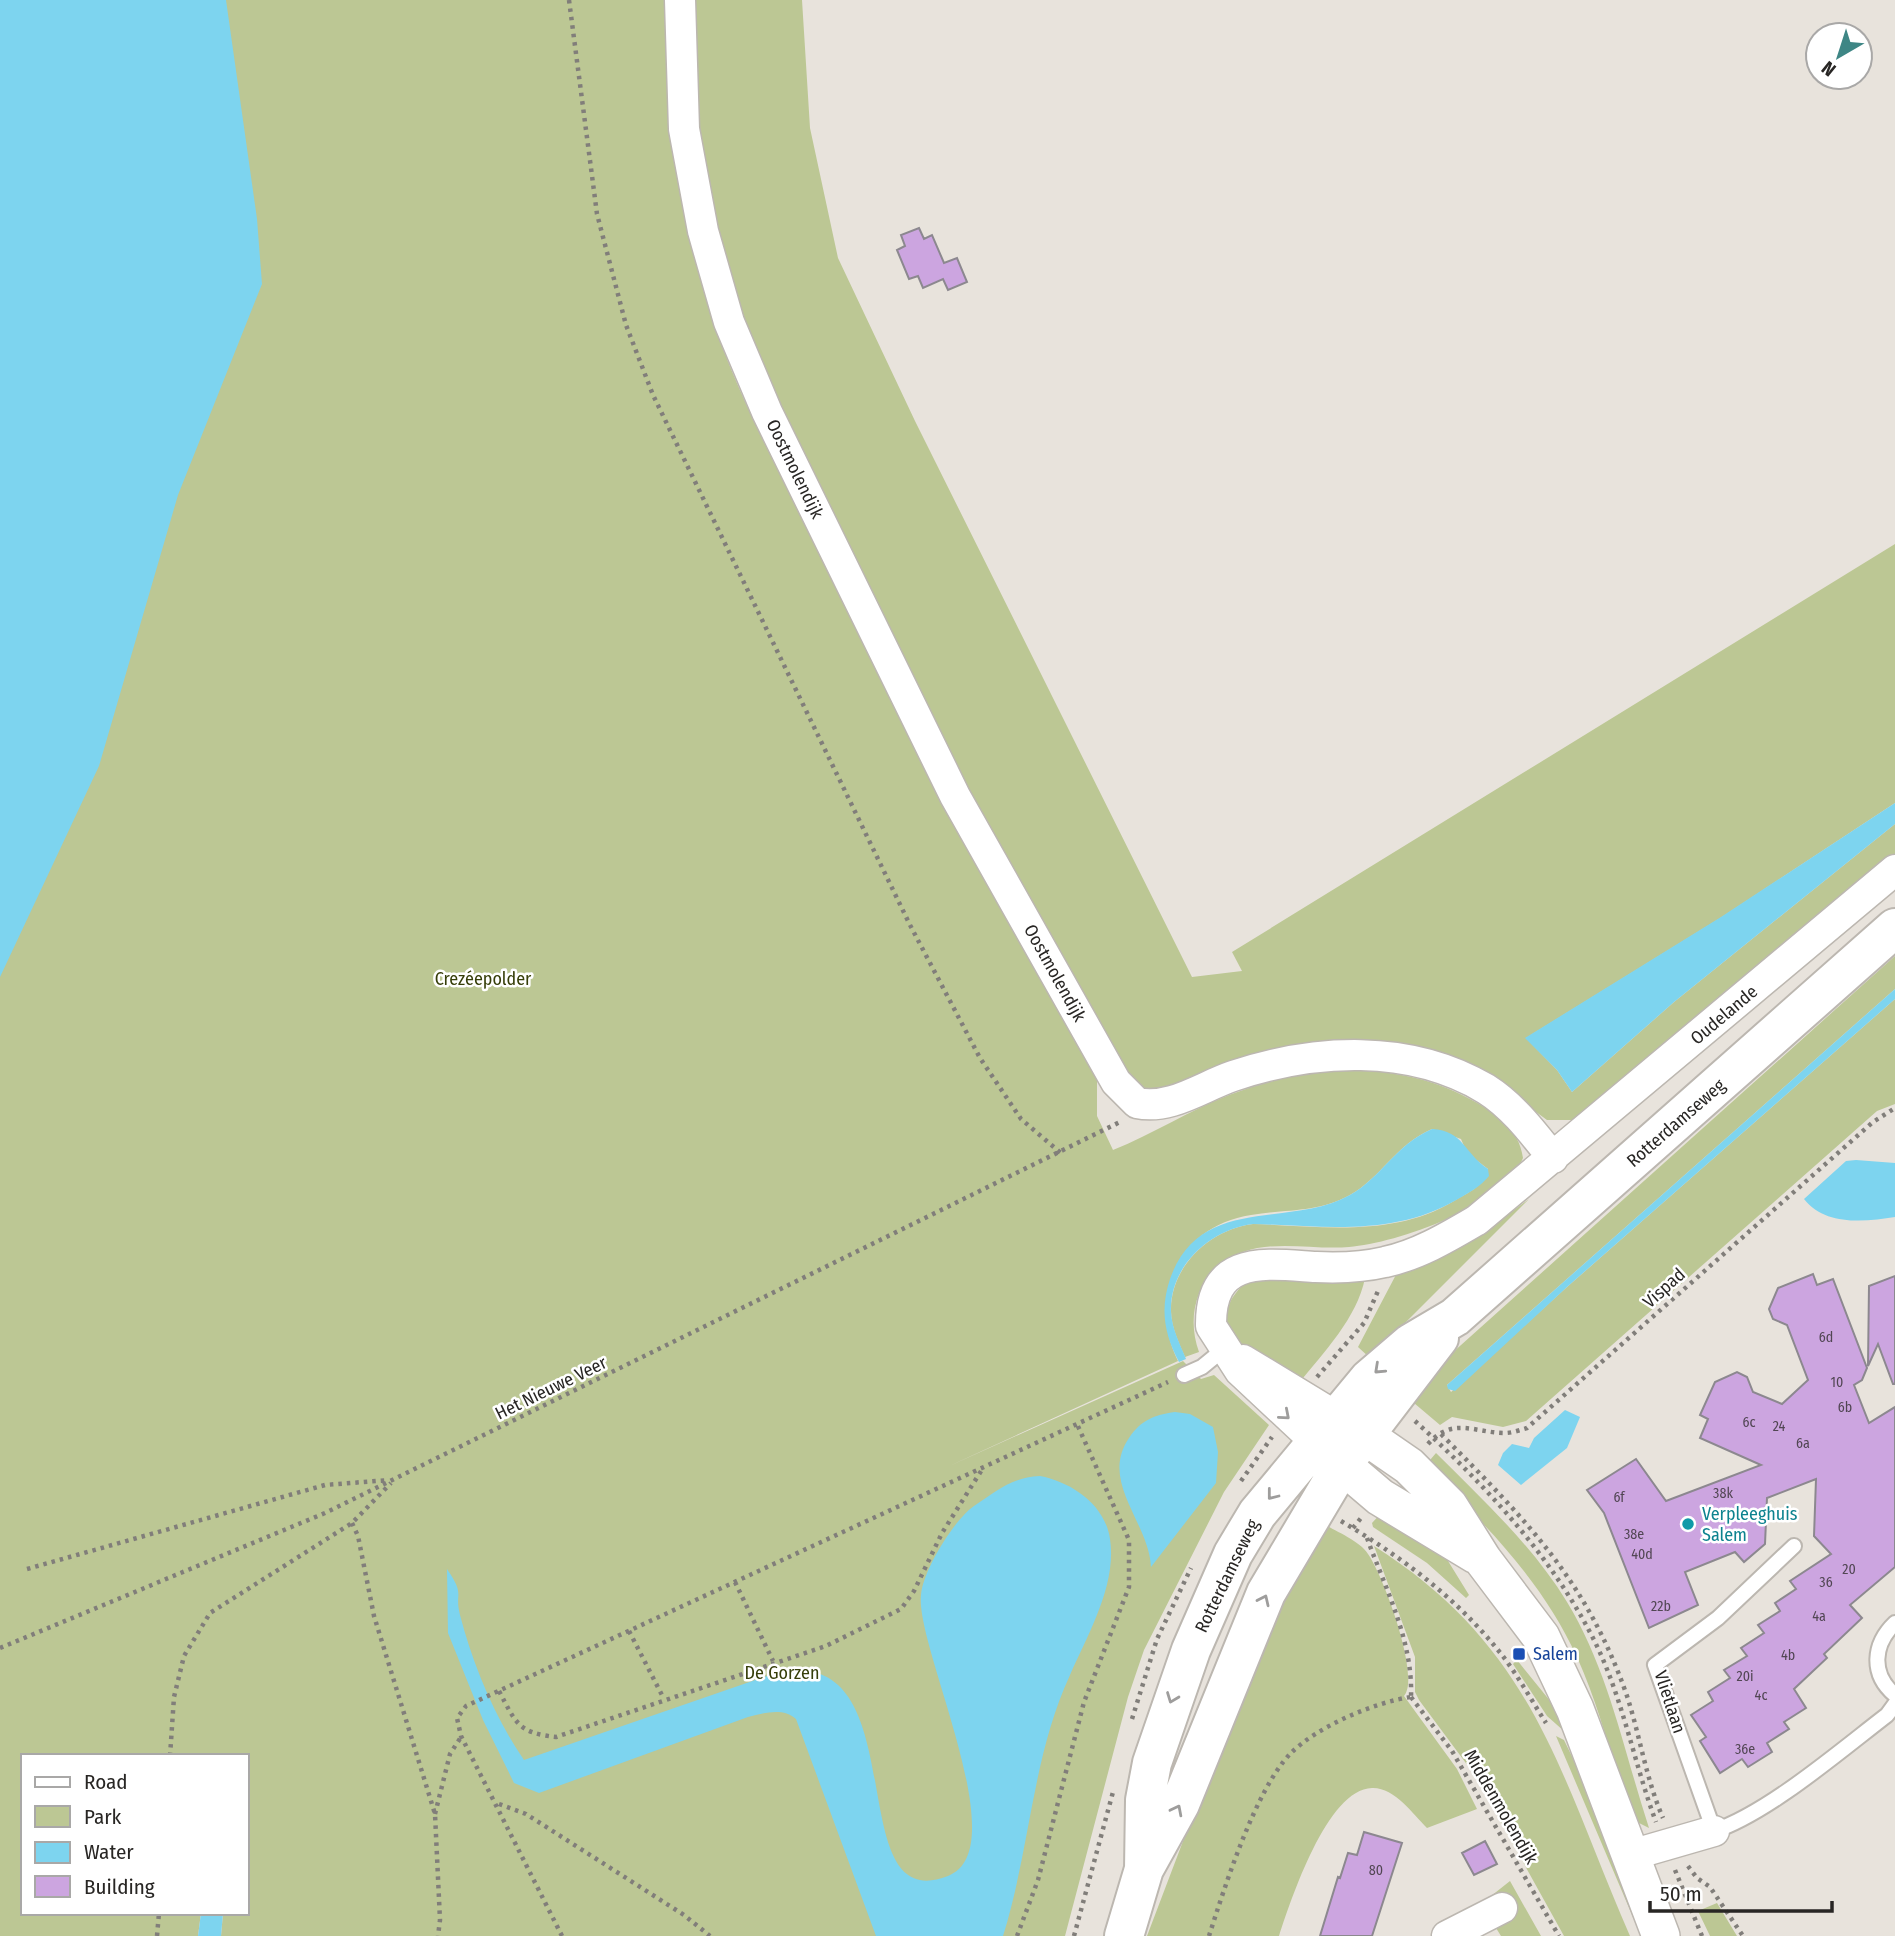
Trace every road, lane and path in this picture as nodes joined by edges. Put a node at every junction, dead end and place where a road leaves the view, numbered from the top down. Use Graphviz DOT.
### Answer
graph roads {
  1 [pos="569,0"];
  2 [pos="680,0"];
  3 [pos="1895,870"];
  4 [pos="1895,928"];
  5 [pos="1895,1108"];
  6 [pos="1105,1132"];
  7 [pos="1062,1154"];
  8 [pos="1553,1158"];
  9 [pos="1384,1263"];
  10 [pos="1224,1349"];
  11 [pos="1339,1352"];
  12 [pos="1184,1374"];
  13 [pos="1077,1424"];
  14 [pos="1440,1433"];
  15 [pos="1271,1437"];
  16 [pos="1433,1438"];
  17 [pos="1340,1440"];
  18 [pos="1251,1466"];
  19 [pos="983,1467"];
  20 [pos="394,1480"];
  21 [pos="352,1523"];
  22 [pos="1353,1528"];
  23 [pos="1366,1536"];
  24 [pos="1794,1546"];
  25 [pos="27,1569"];
  26 [pos="735,1582"];
  27 [pos="1895,1623"];
  28 [pos="629,1631"];
  29 [pos="0,1648"];
  30 [pos="773,1661"];
  31 [pos="496,1693"];
  32 [pos="1895,1695"];
  33 [pos="1411,1697"];
  34 [pos="664,1699"];
  35 [pos="1895,1704"];
  36 [pos="1549,1728"];
  37 [pos="461,1736"];
  38 [pos="170,1754"];
  39 [pos="498,1804"];
  40 [pos="435,1814"];
  41 [pos="1714,1831"];
  42 [pos="1670,1844"];
  43 [pos="1631,1855"];
  44 [pos="1502,1908"];
  45 [pos="159,1915"];
  46 [pos="157,1936"];
  47 [pos="438,1936"];
  48 [pos="562,1936"];
  49 [pos="710,1936"];
  50 [pos="1017,1936"];
  51 [pos="1124,1936"];
  52 [pos="1209,1936"];
  53 [pos="1447,1936"];
  54 [pos="1559,1936"];
  55 [pos="1661,1936"];
  56 [pos="1702,1936"];
  57 [pos="1743,1936"];
  1 -- 7 [label="path"];
  2 -- 8 [label="street, Oostmolendijk"];
  3 -- 8 [label="street, Oudelande"];
  4 -- 17 [label="main road, Rotterdamseweg"];
  5 -- 14 [label="path, Vispad"];
  6 -- 7 [label="path, Het Nieuwe Veer"];
  7 -- 20 [label="path, Het Nieuwe Veer"];
  8 -- 9 [label="street"];
  9 -- 10 [label="street"];
  9 -- 11 [label="path"];
  10 -- 12 [label="lane"];
  10 -- 17 [label="street"];
  12 -- 13 [label="path"];
  13 -- 19 [label="path"];
  13 -- 50 [label="path"];
  14 -- 16 [label="path, Vispad"];
  14 -- 42 [label="path"];
  15 -- 18 [label="path"];
  17 -- 43 [label="street"];
  17 -- 51 [label="main road, Rotterdamseweg"];
  19 -- 26 [label="path"];
  19 -- 30 [label="path"];
  20 -- 21 [label="path"];
  20 -- 25 [label="path"];
  20 -- 29 [label="path, Het Nieuwe Veer"];
  21 -- 38 [label="path"];
  21 -- 40 [label="path"];
  22 -- 23 [label="path"];
  23 -- 33 [label="path"];
  23 -- 36 [label="path"];
  24 -- 41 [label="lane, Vlietlaan"];
  26 -- 28 [label="path"];
  26 -- 30 [label="path"];
  27 -- 32 [label="lane"];
  28 -- 31 [label="path"];
  28 -- 34 [label="path"];
  30 -- 34 [label="path"];
  31 -- 34 [label="path"];
  31 -- 37 [label="path"];
  33 -- 52 [label="path"];
  33 -- 54 [label="path, Middenmolendijk"];
  35 -- 41 [label="lane"];
  37 -- 39 [label="path"];
  37 -- 40 [label="path"];
  39 -- 48 [label="path"];
  39 -- 49 [label="path"];
  40 -- 47 [label="path"];
  41 -- 42 [label="street"];
  42 -- 43 [label="street"];
  42 -- 56 [label="path"];
  42 -- 57 [label="path"];
  43 -- 55 [label="street"];
  44 -- 53 [label="street"];
  45 -- 46 [label="path"];
}
